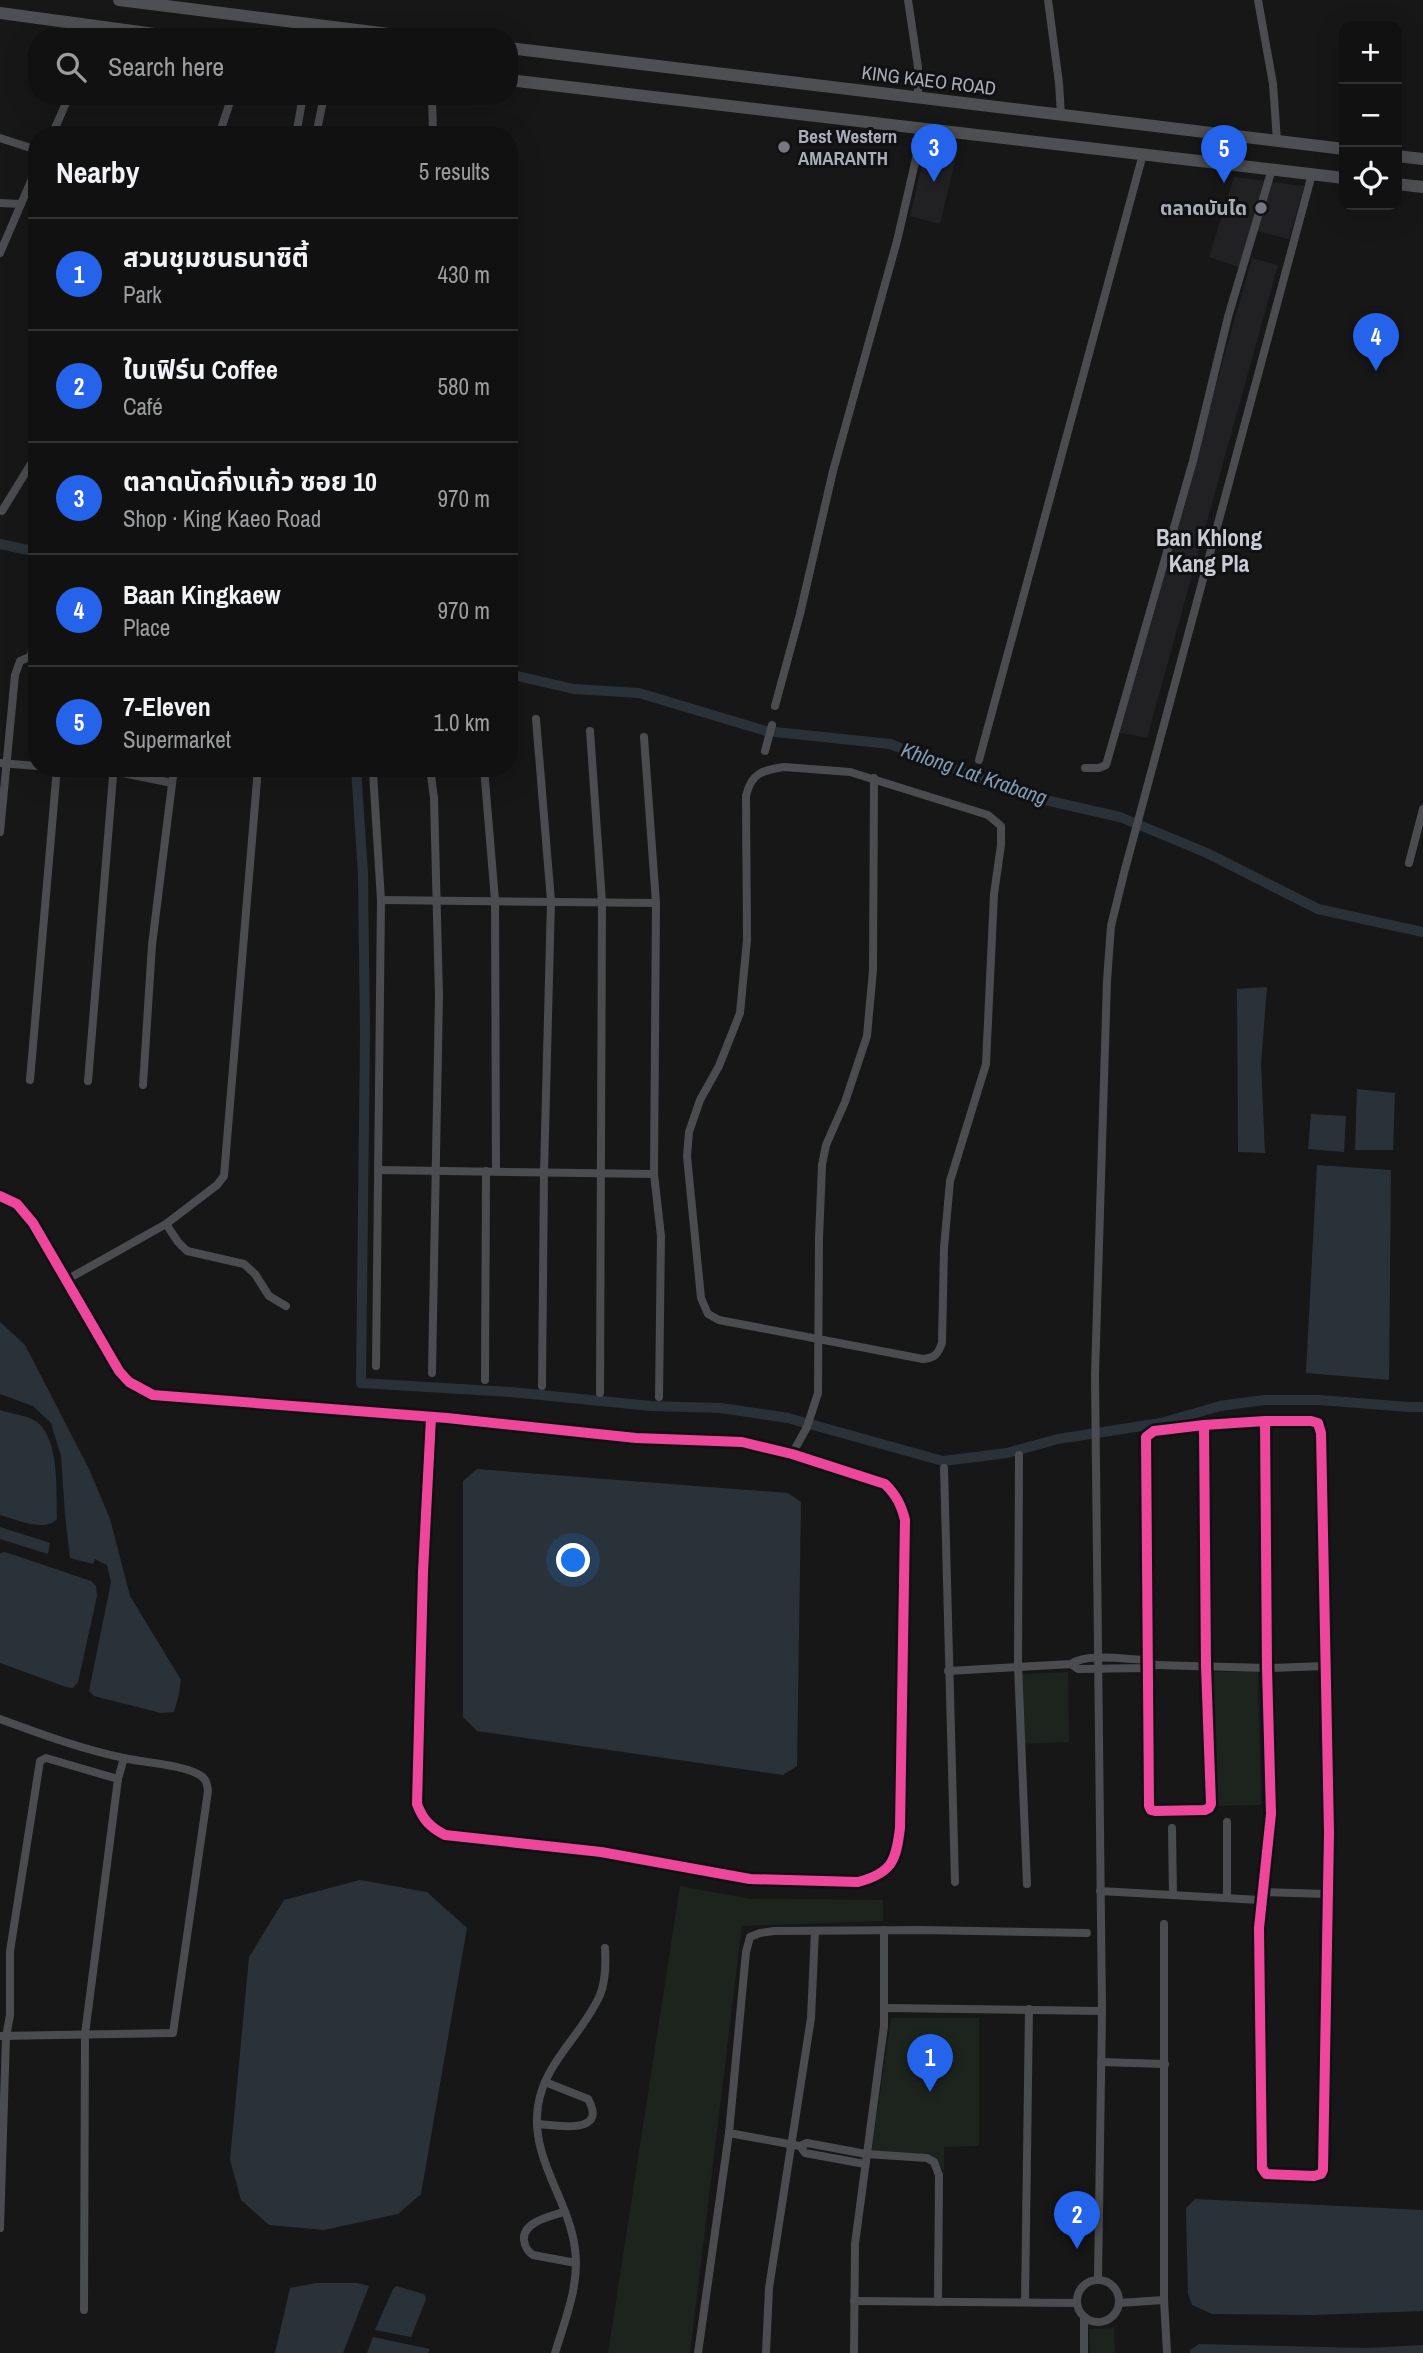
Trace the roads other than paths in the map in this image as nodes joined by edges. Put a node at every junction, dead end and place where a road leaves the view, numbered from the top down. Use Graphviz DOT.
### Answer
graph roads {
  1 [pos="119,0"];
  2 [pos="908,0"];
  3 [pos="1048,0"];
  4 [pos="1258,0"];
  5 [pos="0,13"];
  6 [pos="75,28"];
  7 [pos="342,28"];
  8 [pos="518,49"];
  9 [pos="518,81"];
  10 [pos="918,98"];
  11 [pos="65,105"];
  12 [pos="229,105"];
  13 [pos="301,105"];
  14 [pos="322,105"];
  15 [pos="432,105"];
  16 [pos="1061,115"];
  17 [pos="56,126"];
  18 [pos="222,126"];
  19 [pos="298,126"];
  20 [pos="318,126"];
  21 [pos="433,126"];
  22 [pos="923,128"];
  23 [pos="0,138"];
  24 [pos="1277,141"];
  25 [pos="28,147"];
  26 [pos="1339,148"];
  27 [pos="1143,154"];
  28 [pos="1402,157"];
  29 [pos="1423,159"];
  30 [pos="1272,169"];
  31 [pos="1312,174"];
  32 [pos="1339,177"];
  33 [pos="1402,185"];
  34 [pos="1423,187"];
  35 [pos="28,188"];
  36 [pos="0,203"];
  37 [pos="21,204"];
  38 [pos="4,232"];
  39 [pos="0,253"];
  40 [pos="28,469"];
  41 [pos="2,511"];
  42 [pos="28,658"];
  43 [pos="775,706"];
  44 [pos="536,719"];
  45 [pos="772,724"];
  46 [pos="590,731"];
  47 [pos="644,737"];
  48 [pos="765,751"];
  49 [pos="979,760"];
  50 [pos="4,764"];
  51 [pos="28,765"];
  52 [pos="1085,768"];
  53 [pos="56,777"];
  54 [pos="112,777"];
  55 [pos="142,777"];
  56 [pos="173,777"];
  57 [pos="257,777"];
  58 [pos="373,777"];
  59 [pos="431,777"];
  60 [pos="485,777"];
  61 [pos="874,778"];
  62 [pos="172,783"];
  63 [pos="1423,808"];
  64 [pos="0,832"];
  65 [pos="1409,863"];
  66 [pos="381,900"];
  67 [pos="436,900"];
  68 [pos="495,900"];
  69 [pos="551,901"];
  70 [pos="603,902"];
  71 [pos="656,903"];
  72 [pos="30,1080"];
  73 [pos="88,1081"];
  74 [pos="143,1085"];
  75 [pos="378,1170"];
  76 [pos="436,1170"];
  77 [pos="486,1171"];
  78 [pos="496,1171"];
  79 [pos="544,1172"];
  80 [pos="601,1173"];
  81 [pos="654,1174"];
  82 [pos="0,1196"];
  83 [pos="166,1224"];
  84 [pos="68,1279"];
  85 [pos="286,1306"];
  86 [pos="818,1340"];
  87 [pos="376,1366"];
  88 [pos="432,1373"];
  89 [pos="485,1380"];
  90 [pos="542,1386"];
  91 [pos="600,1393"];
  92 [pos="659,1397"];
  93 [pos="431,1418"];
  94 [pos="1265,1421"];
  95 [pos="1204,1425"];
  96 [pos="792,1454"];
  97 [pos="1018,1455"];
  98 [pos="944,1468"];
  99 [pos="1098,1658"];
  100 [pos="1071,1664"];
  101 [pos="1018,1665"];
  102 [pos="1151,1665"];
  103 [pos="1206,1666"];
  104 [pos="1326,1666"];
  105 [pos="1267,1668"];
  106 [pos="1098,1669"];
  107 [pos="948,1671"];
  108 [pos="0,1719"];
  109 [pos="124,1758"];
  110 [pos="118,1779"];
  111 [pos="1227,1822"];
  112 [pos="1172,1828"];
  113 [pos="955,1882"];
  114 [pos="1027,1884"];
  115 [pos="1100,1891"];
  116 [pos="1327,1894"];
  117 [pos="1173,1895"];
  118 [pos="1261,1896"];
  119 [pos="1227,1898"];
  120 [pos="1164,1924"];
  121 [pos="884,1930"];
  122 [pos="816,1931"];
  123 [pos="1087,1933"];
  124 [pos="605,1948"];
  125 [pos="885,2008"];
  126 [pos="1029,2009"];
  127 [pos="1102,2011"];
  128 [pos="85,2034"];
  129 [pos="3,2037"];
  130 [pos="1101,2062"];
  131 [pos="1165,2064"];
  132 [pos="545,2082"];
  133 [pos="537,2124"];
  134 [pos="729,2133"];
  135 [pos="796,2145"];
  136 [pos="866,2154"];
  137 [pos="865,2164"];
  138 [pos="564,2212"];
  139 [pos="0,2228"];
  140 [pos="576,2263"];
  141 [pos="1098,2280"];
  142 [pos="1164,2300"];
  143 [pos="854,2301"];
  144 [pos="939,2302"];
  145 [pos="1025,2302"];
  146 [pos="1077,2303"];
  147 [pos="1119,2303"];
  148 [pos="84,2310"];
  149 [pos="1084,2317"];
  150 [pos="555,2353"];
  151 [pos="698,2353"];
  152 [pos="766,2353"];
  153 [pos="854,2353"];
  154 [pos="1084,2353"];
  155 [pos="1167,2353"];
  1 -- 7 [label="main road"];
  2 -- 10 [label="street"];
  3 -- 16 [label="street"];
  4 -- 24 [label="street"];
  5 -- 6 [label="main road"];
  8 -- 10 [label="main road, KING KAEO ROAD"];
  9 -- 22 [label="main road"];
  10 -- 16 [label="main road, KING KAEO ROAD"];
  11 -- 17 [label="street"];
  12 -- 18 [label="street"];
  13 -- 19 [label="street"];
  14 -- 20 [label="street"];
  15 -- 21 [label="street"];
  16 -- 24 [label="main road, KING KAEO ROAD"];
  22 -- 27 [label="main road"];
  22 -- 43 [label="street"];
  23 -- 25 [label="street"];
  24 -- 26 [label="main road, KING KAEO ROAD"];
  27 -- 30 [label="main road"];
  27 -- 49 [label="street"];
  28 -- 29 [label="main road"];
  30 -- 31 [label="main road"];
  30 -- 52 [label="street"];
  31 -- 32 [label="main road"];
  31 -- 99 [label="street"];
  33 -- 34 [label="main road"];
  35 -- 37 [label="street"];
  36 -- 37 [label="street"];
  37 -- 38 [label="street"];
  38 -- 39 [label="street"];
  40 -- 41 [label="street"];
  42 -- 50 [label="street"];
  44 -- 69 [label="street"];
  45 -- 48 [label="street"];
  46 -- 70 [label="street"];
  47 -- 71 [label="street"];
  50 -- 51 [label="street"];
  50 -- 64 [label="street"];
  53 -- 72 [label="street"];
  54 -- 73 [label="street"];
  55 -- 62 [label="street"];
  56 -- 62 [label="street"];
  57 -- 83 [label="street"];
  58 -- 66 [label="street"];
  59 -- 67 [label="street"];
  60 -- 68 [label="street"];
  61 -- 86 [label="street"];
  61 -- 86 [label="street"];
  61 -- 86 [label="street"];
  62 -- 74 [label="street"];
  63 -- 65 [label="street"];
  66 -- 67 [label="street"];
  66 -- 75 [label="street"];
  67 -- 68 [label="street"];
  67 -- 76 [label="street"];
  68 -- 69 [label="street"];
  68 -- 78 [label="street"];
  69 -- 70 [label="street"];
  69 -- 79 [label="street"];
  70 -- 71 [label="street"];
  70 -- 80 [label="street"];
  71 -- 81 [label="street"];
  75 -- 76 [label="street"];
  75 -- 87 [label="street"];
  76 -- 77 [label="street"];
  76 -- 88 [label="street"];
  77 -- 78 [label="street"];
  77 -- 89 [label="street"];
  78 -- 79 [label="street"];
  79 -- 80 [label="street"];
  79 -- 90 [label="street"];
  80 -- 81 [label="street"];
  80 -- 91 [label="street"];
  81 -- 92 [label="street"];
  82 -- 84 [label="street"];
  83 -- 84 [label="street"];
  83 -- 85 [label="street"];
  84 -- 93 [label="street"];
  86 -- 96 [label="street"];
  93 -- 96 [label="street"];
  93 -- 96 [label="street"];
  94 -- 95 [label="street"];
  94 -- 104 [label="street"];
  94 -- 105 [label="street"];
  95 -- 102 [label="street"];
  95 -- 103 [label="street"];
  97 -- 101 [label="street"];
  98 -- 107 [label="street"];
  99 -- 100 [label="street"];
  99 -- 102 [label="street"];
  99 -- 106 [label="street"];
  100 -- 101 [label="street"];
  100 -- 106 [label="street"];
  101 -- 107 [label="street"];
  101 -- 114 [label="street"];
  102 -- 103 [label="street"];
  102 -- 103 [label="street"];
  102 -- 106 [label="street"];
  103 -- 105 [label="street"];
  104 -- 105 [label="street"];
  104 -- 116 [label="street"];
  105 -- 118 [label="street"];
  106 -- 115 [label="street"];
  107 -- 113 [label="street"];
  108 -- 109 [label="street"];
  109 -- 110 [label="street"];
  109 -- 128 [label="street"];
  110 -- 128 [label="street"];
  110 -- 129 [label="street"];
  111 -- 119 [label="street"];
  112 -- 117 [label="street"];
  115 -- 117 [label="street"];
  115 -- 127 [label="street"];
  116 -- 118 [label="street"];
  116 -- 118 [label="street"];
  117 -- 119 [label="street"];
  118 -- 119 [label="street"];
  120 -- 131 [label="street"];
  121 -- 122 [label="street"];
  121 -- 123 [label="street"];
  121 -- 125 [label="street"];
  122 -- 134 [label="street"];
  122 -- 135 [label="street"];
  124 -- 132 [label="street"];
  125 -- 126 [label="street"];
  125 -- 136 [label="street"];
  126 -- 127 [label="street"];
  126 -- 145 [label="street"];
  127 -- 130 [label="street"];
  128 -- 129 [label="street"];
  128 -- 148 [label="street"];
  129 -- 139 [label="street"];
  130 -- 131 [label="street"];
  130 -- 141 [label="street"];
  131 -- 142 [label="street"];
  132 -- 133 [label="street"];
  132 -- 133 [label="street"];
  133 -- 138 [label="street"];
  134 -- 135 [label="street"];
  134 -- 151 [label="street"];
  135 -- 136 [label="street"];
  135 -- 137 [label="street"];
  135 -- 152 [label="street"];
  136 -- 137 [label="street"];
  136 -- 144 [label="street"];
  137 -- 143 [label="street"];
  138 -- 140 [label="street"];
  138 -- 140 [label="street"];
  140 -- 150 [label="street"];
  141 -- 146 [label="street"];
  141 -- 147 [label="street"];
  142 -- 147 [label="street"];
  142 -- 155 [label="street"];
  143 -- 144 [label="street"];
  143 -- 153 [label="street"];
  144 -- 145 [label="street"];
  145 -- 146 [label="street"];
  146 -- 149 [label="street"];
  147 -- 149 [label="street"];
  149 -- 154 [label="street"];
}
